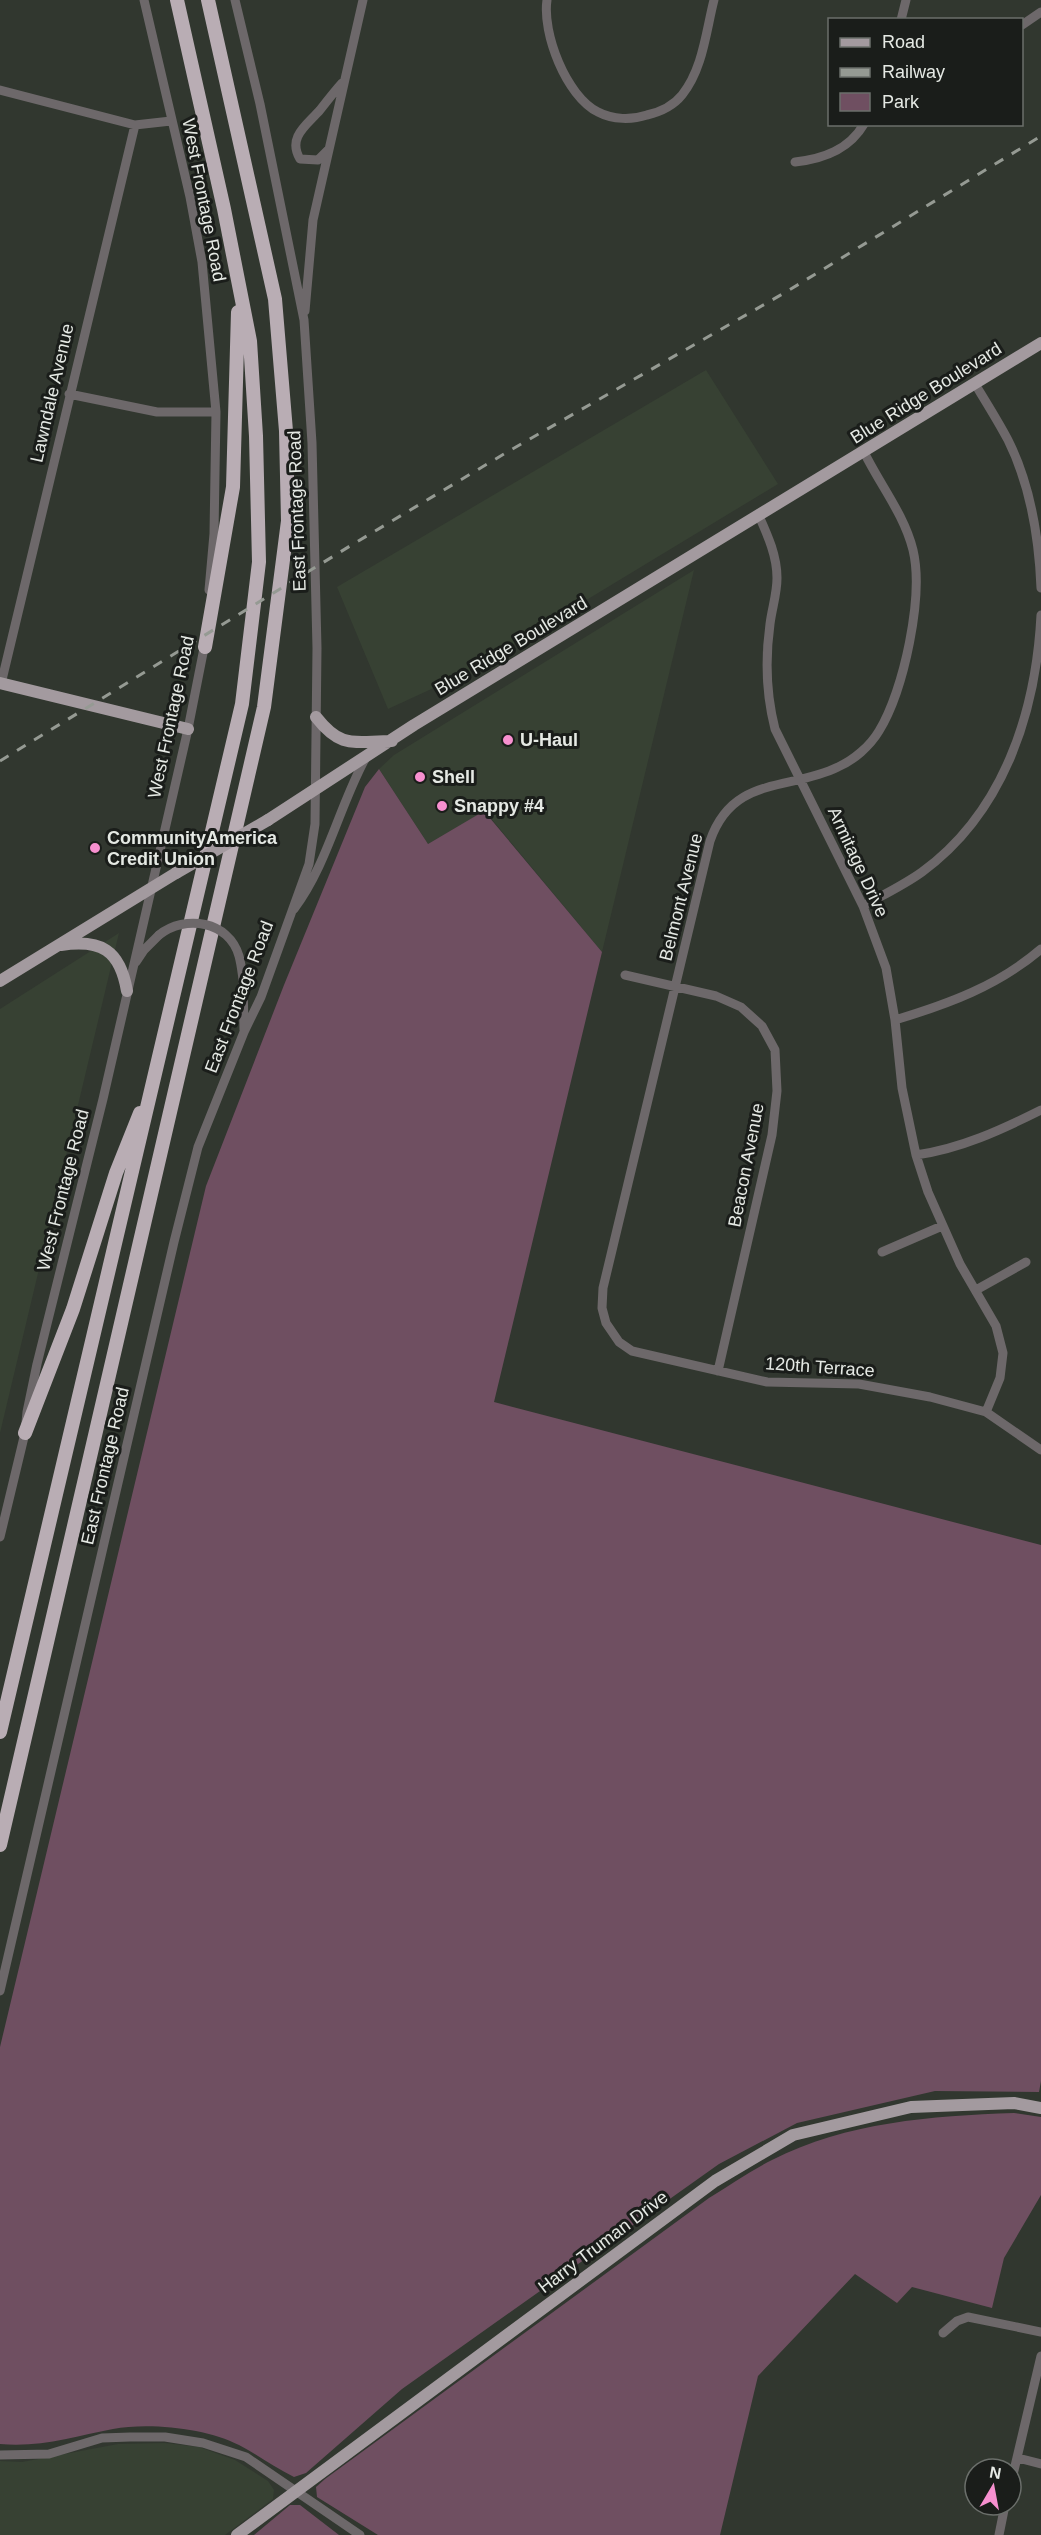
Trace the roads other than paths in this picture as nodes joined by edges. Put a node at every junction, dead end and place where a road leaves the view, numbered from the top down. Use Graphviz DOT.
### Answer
graph roads {
  1 [pos="144,0"];
  2 [pos="177,0"];
  3 [pos="208,0"];
  4 [pos="235,0"];
  5 [pos="363,0"];
  6 [pos="547,0"];
  7 [pos="714,0"];
  8 [pos="906,0"];
  9 [pos="1041,12"];
  10 [pos="902,18"];
  11 [pos="1023,24"];
  12 [pos="343,81"];
  13 [pos="0,90"];
  14 [pos="171,121"];
  15 [pos="135,125"];
  16 [pos="862,126"];
  17 [pos="331,144"];
  18 [pos="795,162"];
  19 [pos="239,286"];
  20 [pos="304,320"];
  21 [pos="1041,343"];
  22 [pos="975,384"];
  23 [pos="69,394"];
  24 [pos="216,412"];
  25 [pos="864,452"];
  26 [pos="759,516"];
  27 [pos="1041,588"];
  28 [pos="1041,615"];
  29 [pos="205,647"];
  30 [pos="1,683"];
  31 [pos="316,717"];
  32 [pos="188,729"];
  33 [pos="393,741"];
  34 [pos="365,758"];
  35 [pos="800,779"];
  36 [pos="315,791"];
  37 [pos="150,889"];
  38 [pos="863,906"];
  39 [pos="287,918"];
  40 [pos="56,946"];
  41 [pos="1041,949"];
  42 [pos="132,968"];
  43 [pos="625,975"];
  44 [pos="0,981"];
  45 [pos="675,987"];
  46 [pos="127,991"];
  47 [pos="895,1020"];
  48 [pos="244,1032"];
  49 [pos="158,1069"];
  50 [pos="1041,1110"];
  51 [pos="916,1155"];
  52 [pos="942,1226"];
  53 [pos="882,1252"];
  54 [pos="1026,1262"];
  55 [pos="605,1281"];
  56 [pos="976,1290"];
  57 [pos="718,1371"];
  58 [pos="986,1412"];
  59 [pos="25,1433"];
  60 [pos="1041,1450"];
  61 [pos="0,1538"];
  62 [pos="0,1732"];
  63 [pos="0,1845"];
  64 [pos="0,1991"];
  65 [pos="1041,2108"];
  66 [pos="1041,2332"];
  67 [pos="943,2333"];
  68 [pos="1041,2356"];
  69 [pos="0,2455"];
  70 [pos="1018,2457"];
  71 [pos="1023,2459"];
  72 [pos="1041,2464"];
  73 [pos="295,2492"];
  74 [pos="1003,2517"];
  75 [pos="237,2535"];
  76 [pos="360,2535"];
  77 [pos="999,2535"];
  1 -- 14 [label="street, West Frontage Road"];
  2 -- 19 [label="highway"];
  3 -- 63 [label="highway"];
  4 -- 20 [label="street, East Frontage Road"];
  5 -- 12 [label="street"];
  6 -- 7 [label="street"];
  8 -- 10 [label="street"];
  9 -- 11 [label="street"];
  12 -- 17 [label="street"];
  12 -- 17 [label="street"];
  13 -- 15 [label="street"];
  14 -- 15 [label="street"];
  14 -- 24 [label="street, West Frontage Road"];
  15 -- 23 [label="street, Lawndale Avenue"];
  16 -- 18 [label="street"];
  17 -- 20 [label="street"];
  19 -- 29 [label="highway"];
  19 -- 49 [label="highway"];
  20 -- 31 [label="street, East Frontage Road"];
  21 -- 22 [label="main road, Blue Ridge Boulevard"];
  22 -- 25 [label="main road, Blue Ridge Boulevard"];
  22 -- 27 [label="street"];
  23 -- 24 [label="street"];
  23 -- 30 [label="street, Lawndale Avenue"];
  24 -- 29 [label="street, West Frontage Road"];
  25 -- 26 [label="main road, Blue Ridge Boulevard"];
  25 -- 35 [label="street, Belmont Avenue"];
  26 -- 33 [label="main road, Blue Ridge Boulevard"];
  26 -- 35 [label="street, Armitage Drive"];
  28 -- 38 [label="street"];
  29 -- 32 [label="street, West Frontage Road"];
  30 -- 32 [label="main road"];
  31 -- 33 [label="main road"];
  31 -- 36 [label="street, East Frontage Road"];
  32 -- 37 [label="street, West Frontage Road"];
  33 -- 34 [label="main road, Blue Ridge Boulevard"];
  34 -- 36 [label="main road, Blue Ridge Boulevard"];
  34 -- 39 [label="street"];
  35 -- 38 [label="street, Armitage Drive"];
  35 -- 45 [label="street, Belmont Avenue"];
  36 -- 37 [label="main road, Blue Ridge Boulevard, bridge"];
  36 -- 39 [label="street, East Frontage Road"];
  37 -- 40 [label="main road, Blue Ridge Boulevard"];
  37 -- 42 [label="street, West Frontage Road"];
  38 -- 47 [label="street, Armitage Drive"];
  39 -- 48 [label="street, East Frontage Road"];
  40 -- 44 [label="main road, Blue Ridge Boulevard"];
  40 -- 46 [label="main road"];
  41 -- 47 [label="street"];
  42 -- 46 [label="street, West Frontage Road"];
  42 -- 48 [label="street, bridge"];
  43 -- 45 [label="street, Beacon Avenue"];
  45 -- 55 [label="street, Belmont Avenue"];
  45 -- 57 [label="street, Beacon Avenue"];
  46 -- 59 [label="street, West Frontage Road"];
  47 -- 51 [label="street, Armitage Drive"];
  48 -- 64 [label="street, East Frontage Road"];
  49 -- 59 [label="highway"];
  49 -- 62 [label="highway"];
  50 -- 51 [label="street"];
  51 -- 52 [label="street, Armitage Drive"];
  52 -- 53 [label="street"];
  52 -- 56 [label="street, Armitage Drive"];
  54 -- 56 [label="street"];
  55 -- 57 [label="street, 120th Terrace"];
  56 -- 58 [label="street, Armitage Drive"];
  57 -- 58 [label="street, 120th Terrace"];
  58 -- 60 [label="street, 120th Terrace"];
  59 -- 61 [label="street, West Frontage Road"];
  65 -- 73 [label="main road, Harry Truman Drive"];
  66 -- 67 [label="street"];
  68 -- 70 [label="street"];
  69 -- 73 [label="street"];
  71 -- 72 [label="street"];
  73 -- 75 [label="main road, Harry Truman Drive"];
  73 -- 76 [label="street"];
  74 -- 77 [label="street"];
}
